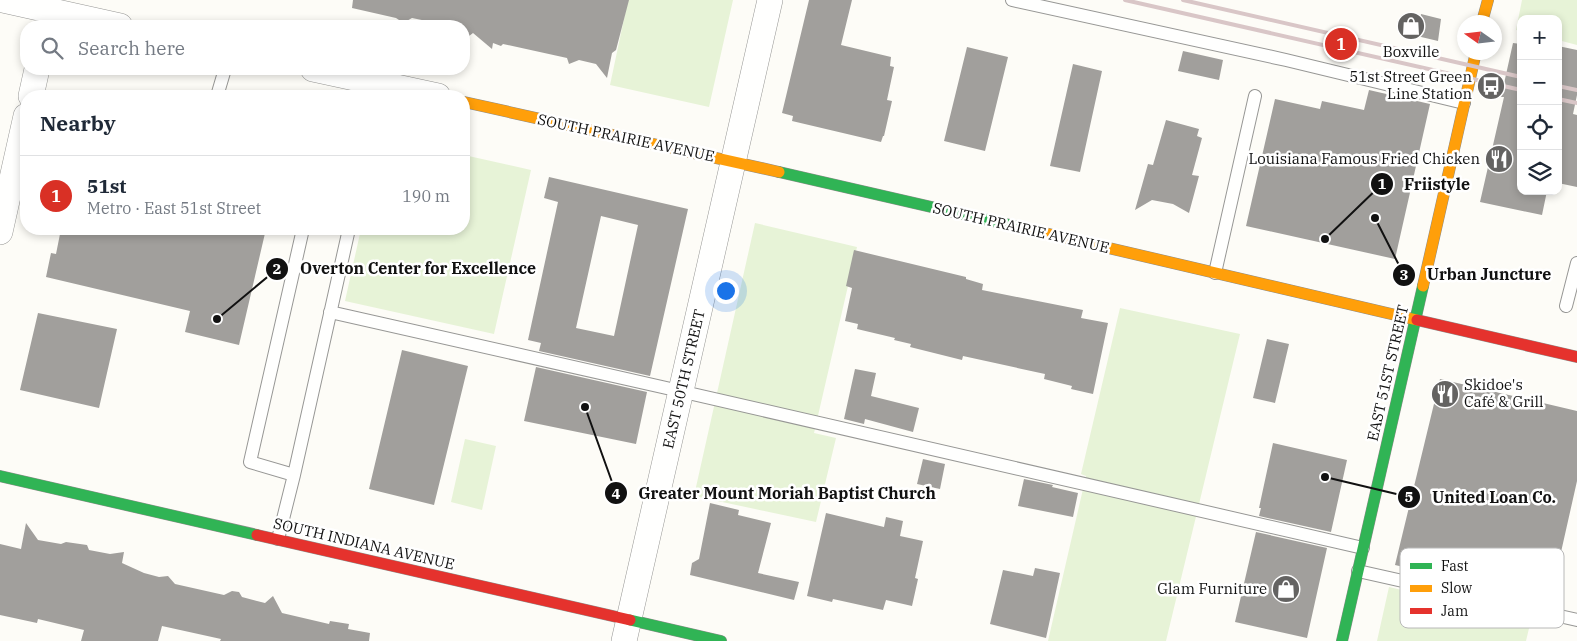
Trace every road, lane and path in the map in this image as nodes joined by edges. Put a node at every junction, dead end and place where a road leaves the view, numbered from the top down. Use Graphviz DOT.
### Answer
graph roads {
  1 [pos="3,0"];
  2 [pos="770,0"];
  3 [pos="1012,0"];
  4 [pos="1488,0"];
  5 [pos="50,12"];
  6 [pos="1484,15"];
  7 [pos="90,20"];
  8 [pos="1474,60"];
  9 [pos="36,75"];
  10 [pos="223,75"];
  11 [pos="332,75"];
  12 [pos="32,90"];
  13 [pos="219,90"];
  14 [pos="380,90"];
  15 [pos="1255,96"];
  16 [pos="470,103"];
  17 [pos="1464,103"];
  18 [pos="20,143"];
  19 [pos="733,161"];
  20 [pos="0,232"];
  21 [pos="302,235"];
  22 [pos="348,235"];
  23 [pos="1577,263"];
  24 [pos="1215,273"];
  25 [pos="1566,306"];
  26 [pos="330,312"];
  27 [pos="1415,320"];
  28 [pos="1577,357"];
  29 [pos="681,391"];
  30 [pos="294,475"];
  31 [pos="0,476"];
  32 [pos="278,540"];
  33 [pos="1363,548"];
  34 [pos="1358,571"];
  35 [pos="1400,580"];
  36 [pos="1564,617"];
  37 [pos="1577,620"];
  38 [pos="626,630"];
  39 [pos="721,641"];
  40 [pos="1342,641"];
  1 -- 5 [label="street"];
  2 -- 19 [label="street, EAST 50TH STREET"];
  3 -- 17 [label="lane"];
  4 -- 6 [label="street"];
  5 -- 7 [label="street"];
  8 -- 17 [label="street, EAST 51ST STREET"];
  9 -- 12 [label="street"];
  10 -- 13 [label="lane"];
  11 -- 14 [label="street"];
  15 -- 24 [label="lane"];
  16 -- 19 [label="street, SOUTH PRAIRIE AVENUE"];
  17 -- 27 [label="street, EAST 51ST STREET"];
  18 -- 20 [label="street"];
  19 -- 24 [label="street, SOUTH PRAIRIE AVENUE"];
  19 -- 29 [label="street, EAST 50TH STREET"];
  21 -- 30 [label="lane"];
  22 -- 26 [label="lane"];
  23 -- 25 [label="lane"];
  24 -- 27 [label="street, SOUTH PRAIRIE AVENUE"];
  26 -- 29 [label="lane"];
  26 -- 30 [label="lane"];
  27 -- 28 [label="street, SOUTH PRAIRIE AVENUE"];
  27 -- 33 [label="street, EAST 51ST STREET"];
  29 -- 33 [label="lane"];
  29 -- 38 [label="street, EAST 50TH STREET"];
  30 -- 32 [label="lane"];
  31 -- 32 [label="street, SOUTH INDIANA AVENUE"];
  32 -- 38 [label="street, SOUTH INDIANA AVENUE"];
  33 -- 34 [label="street, EAST 51ST STREET"];
  34 -- 35 [label="lane"];
  34 -- 40 [label="street, EAST 51ST STREET"];
  36 -- 37 [label="lane"];
  38 -- 39 [label="street, SOUTH INDIANA AVENUE"];
}
